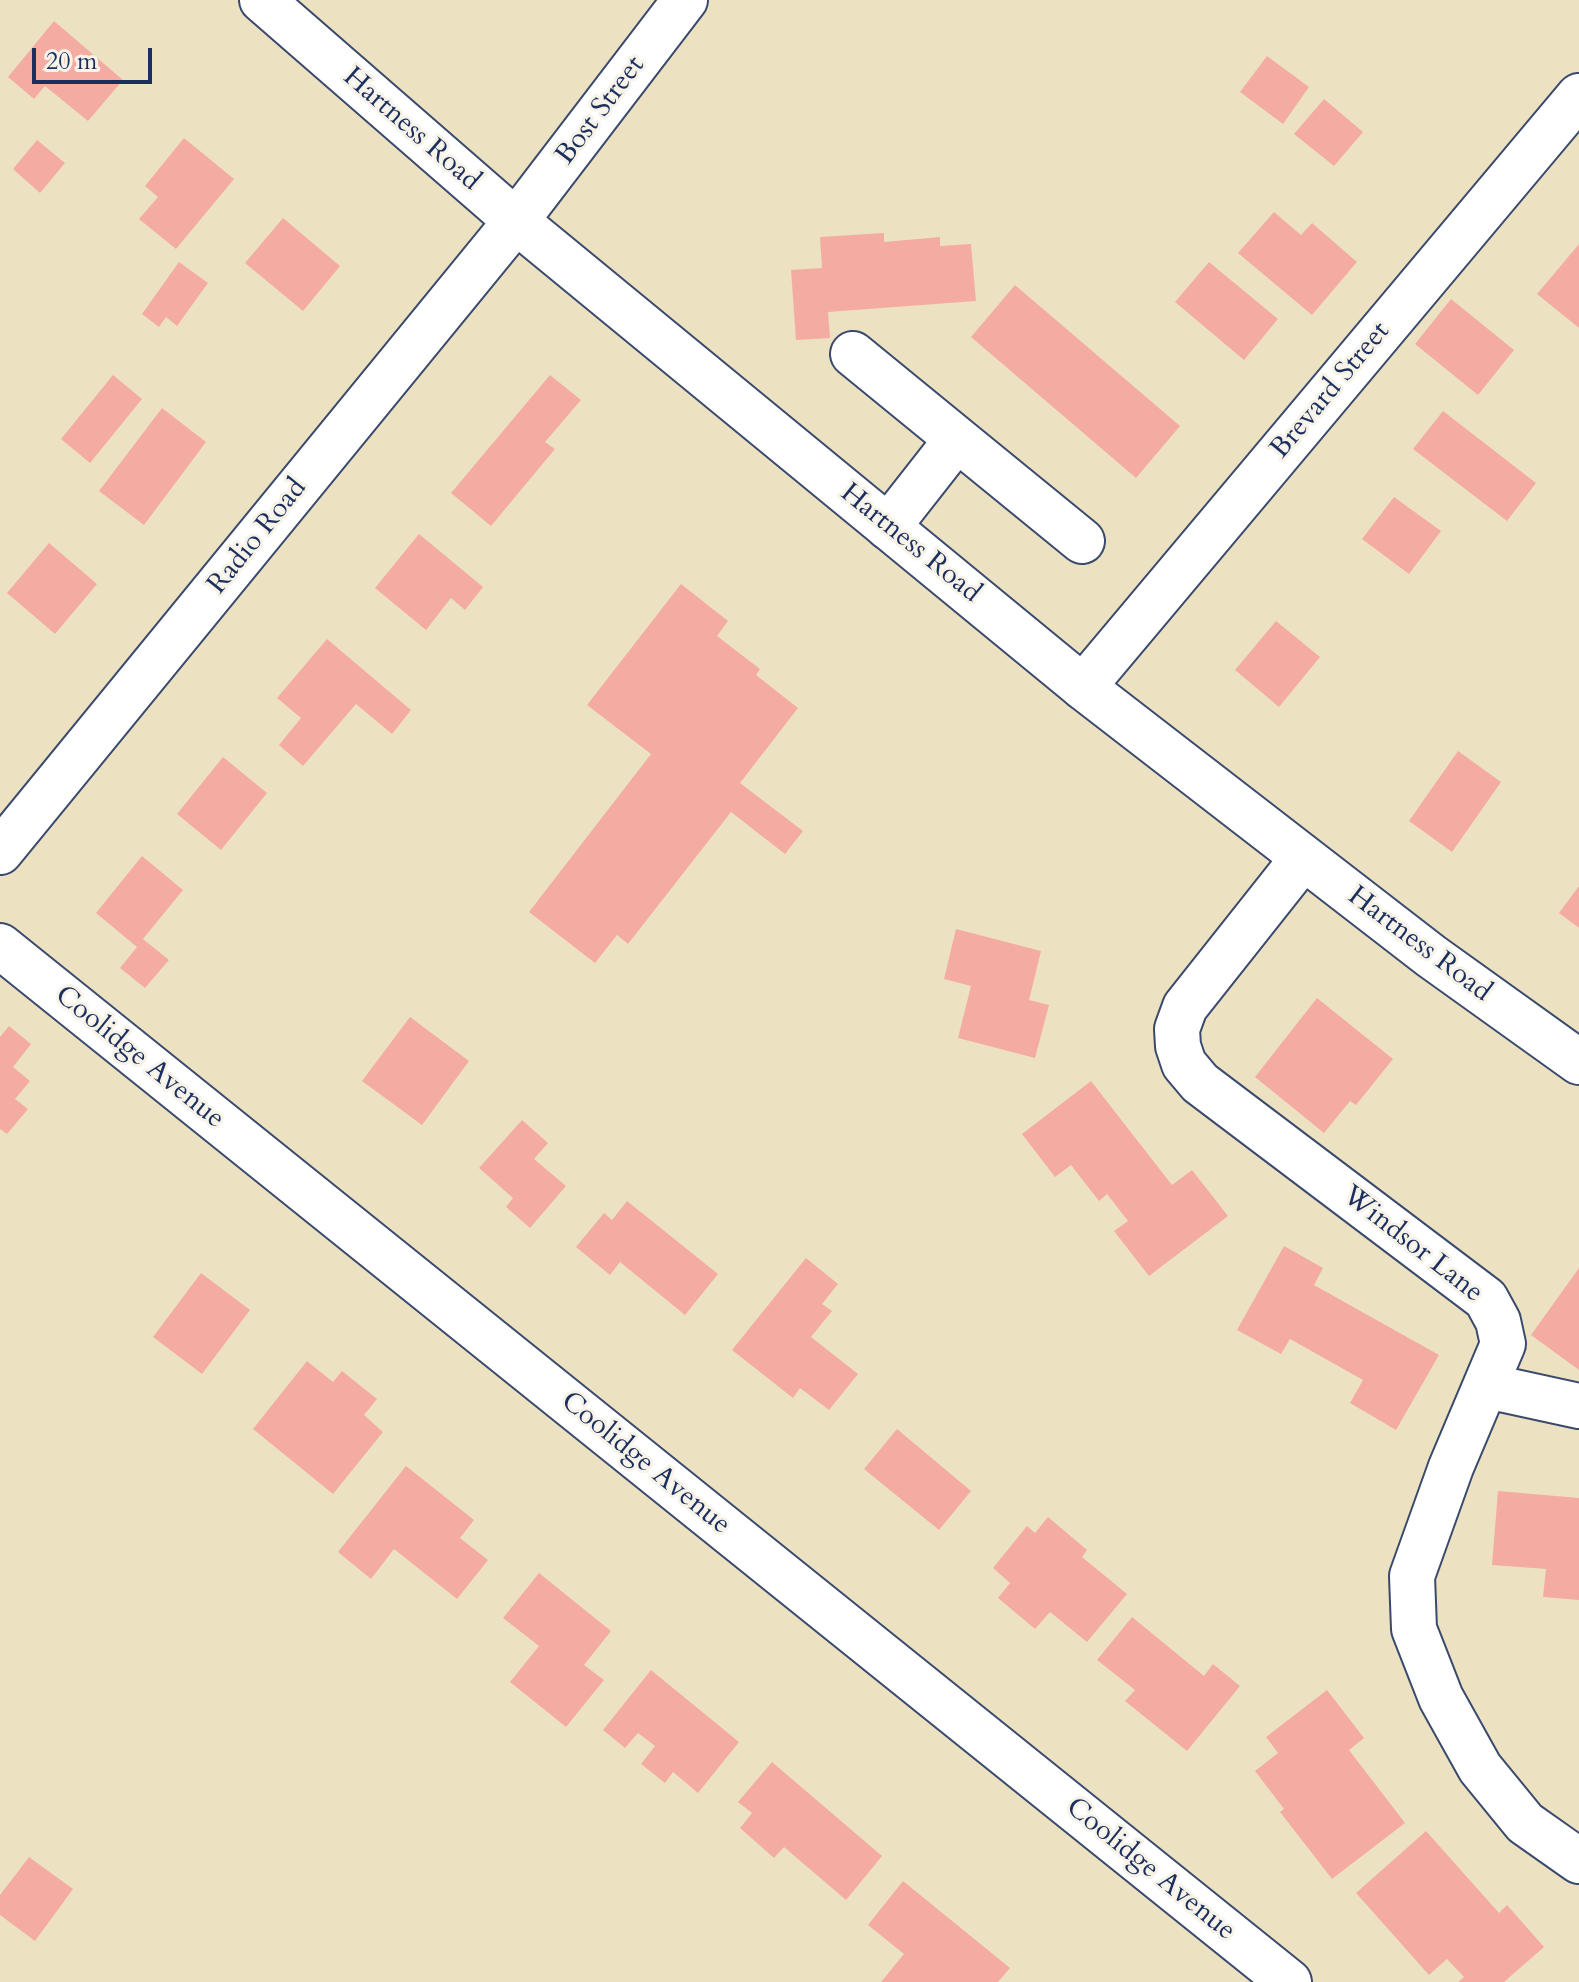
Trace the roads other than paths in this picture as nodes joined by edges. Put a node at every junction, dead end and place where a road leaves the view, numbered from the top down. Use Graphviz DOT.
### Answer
graph roads {
  1 [pos="262,0"];
  2 [pos="685,0"];
  3 [pos="1579,96"];
  4 [pos="516,221"];
  5 [pos="853,354"];
  6 [pos="957,439"];
  7 [pos="888,527"];
  8 [pos="1082,541"];
  9 [pos="1083,687"];
  10 [pos="0,852"];
  11 [pos="1303,858"];
  12 [pos="0,946"];
  13 [pos="1579,1062"];
  14 [pos="1487,1386"];
  15 [pos="1579,1406"];
  16 [pos="1579,1861"];
  17 [pos="1289,1982"];
  1 -- 4 [label="street, Hartness Road"];
  2 -- 4 [label="street, Bost Street"];
  3 -- 9 [label="street, Brevard Street"];
  4 -- 7 [label="street, Hartness Road"];
  4 -- 10 [label="street, Radio Road"];
  5 -- 6 [label="street"];
  6 -- 7 [label="street"];
  6 -- 8 [label="street"];
  7 -- 9 [label="street, Hartness Road"];
  9 -- 11 [label="street, Hartness Road"];
  11 -- 13 [label="street, Hartness Road"];
  11 -- 14 [label="street, Windsor Lane"];
  12 -- 17 [label="street, Coolidge Avenue"];
  14 -- 15 [label="street"];
  14 -- 16 [label="street, Windsor Lane"];
}
